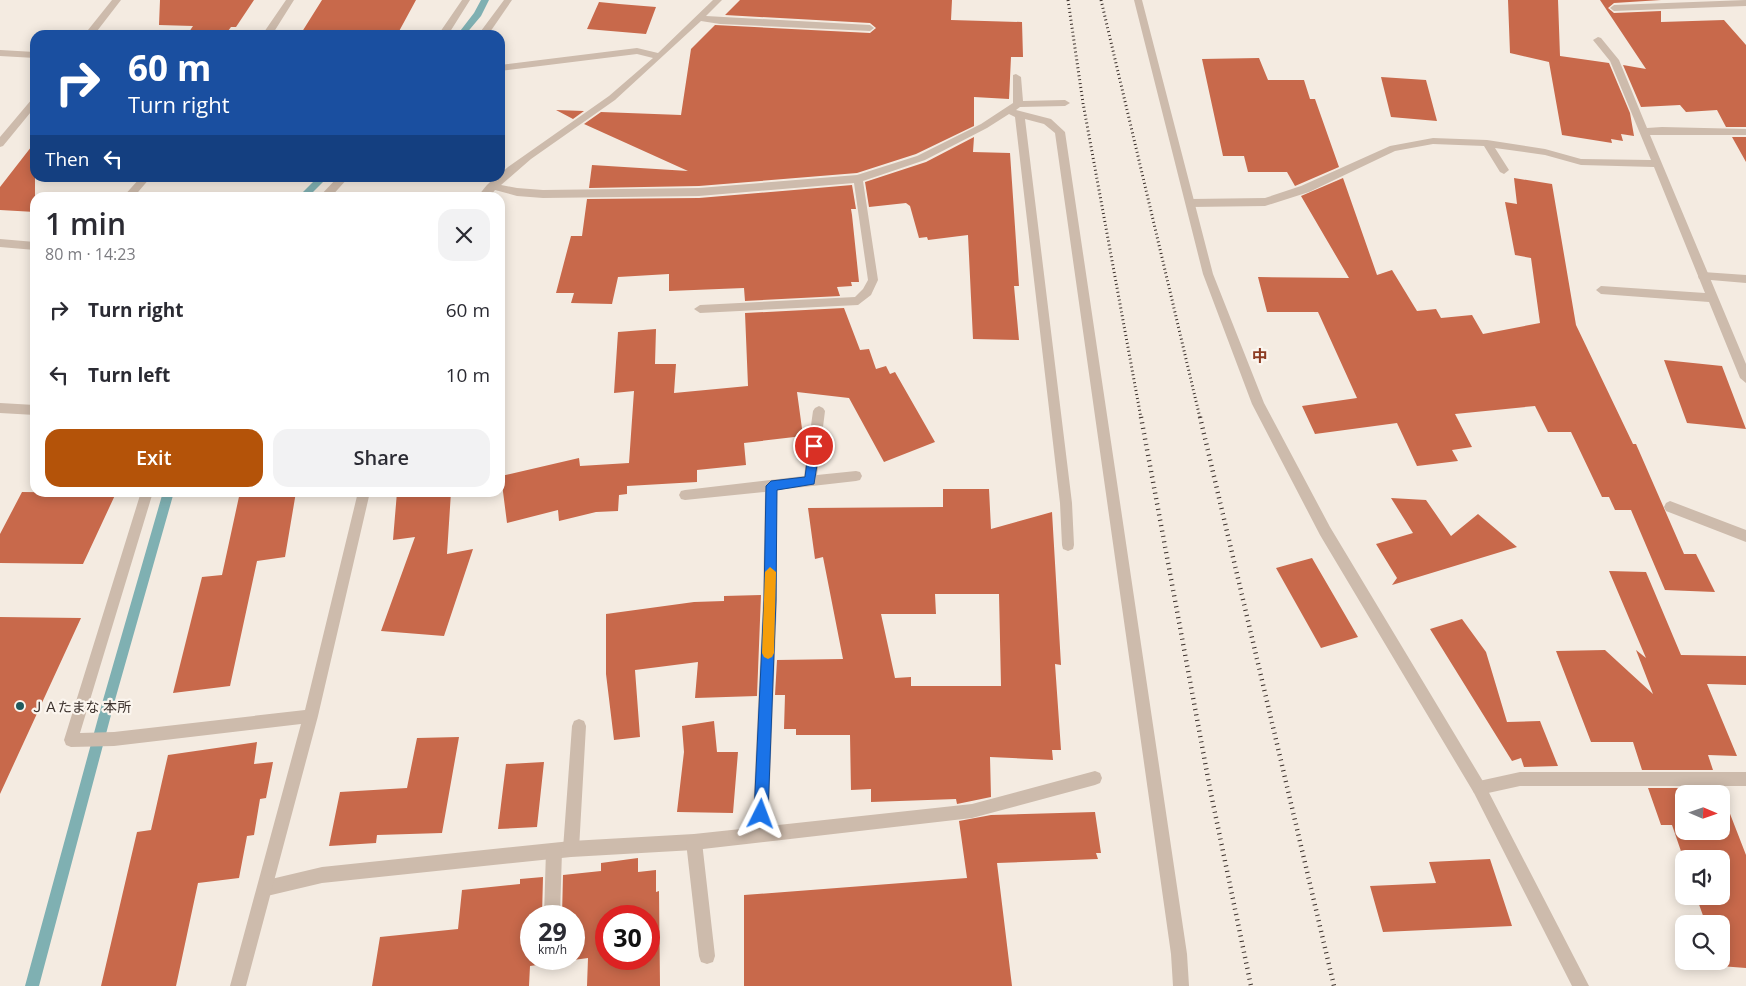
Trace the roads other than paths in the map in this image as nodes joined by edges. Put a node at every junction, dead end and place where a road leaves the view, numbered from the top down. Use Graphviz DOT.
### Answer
graph roads {
  1 [pos="117,0"];
  2 [pos="290,0"];
  3 [pos="466,0"];
  4 [pos="508,0"];
  5 [pos="718,0"];
  6 [pos="1138,0"];
  7 [pos="1746,3"];
  8 [pos="1614,8"];
  9 [pos="699,18"];
  10 [pos="870,28"];
  11 [pos="93,30"];
  12 [pos="270,30"];
  13 [pos="446,30"];
  14 [pos="487,30"];
  15 [pos="1598,40"];
  16 [pos="0,53"];
  17 [pos="30,55"];
  18 [pos="658,56"];
  19 [pos="505,67"];
  20 [pos="1016,77"];
  21 [pos="1065,103"];
  22 [pos="30,107"];
  23 [pos="1016,110"];
  24 [pos="1644,132"];
  25 [pos="1746,132"];
  26 [pos="1487,143"];
  27 [pos="0,144"];
  28 [pos="1656,164"];
  29 [pos="1504,170"];
  30 [pos="505,176"];
  31 [pos="858,179"];
  32 [pos="141,182"];
  33 [pos="339,182"];
  34 [pos="497,182"];
  35 [pos="492,186"];
  36 [pos="132,192"];
  37 [pos="329,192"];
  38 [pos="487,192"];
  39 [pos="1191,203"];
  40 [pos="0,243"];
  41 [pos="30,246"];
  42 [pos="1703,276"];
  43 [pos="1746,279"];
  44 [pos="1601,290"];
  45 [pos="1713,298"];
  46 [pos="700,309"];
  47 [pos="1746,378"];
  48 [pos="0,408"];
  49 [pos="30,410"];
  50 [pos="819,411"];
  51 [pos="856,476"];
  52 [pos="810,481"];
  53 [pos="771,486"];
  54 [pos="685,496"];
  55 [pos="145,497"];
  56 [pos="363,497"];
  57 [pos="1670,507"];
  58 [pos="1746,536"];
  59 [pos="1068,545"];
  60 [pos="311,716"];
  61 [pos="579,726"];
  62 [pos="1095,778"];
  63 [pos="1746,779"];
  64 [pos="1479,788"];
  65 [pos="760,834"];
  66 [pos="694,842"];
  67 [pos="571,849"];
  68 [pos="554,851"];
  69 [pos="267,888"];
  70 [pos="552,905"];
  71 [pos="707,956"];
  72 [pos="238,986"];
  73 [pos="1181,986"];
  74 [pos="1581,986"];
  1 -- 11 [label="street"];
  2 -- 12 [label="street"];
  3 -- 13 [label="street"];
  4 -- 14 [label="street"];
  5 -- 9 [label="street"];
  6 -- 39 [label="street"];
  7 -- 8 [label="street"];
  9 -- 10 [label="street"];
  9 -- 18 [label="street"];
  15 -- 24 [label="street"];
  16 -- 17 [label="street"];
  18 -- 19 [label="street"];
  18 -- 30 [label="street"];
  20 -- 23 [label="street"];
  21 -- 23 [label="street"];
  22 -- 27 [label="street"];
  23 -- 31 [label="street"];
  23 -- 59 [label="street"];
  23 -- 73 [label="street"];
  24 -- 25 [label="street"];
  24 -- 28 [label="street"];
  26 -- 28 [label="street"];
  26 -- 29 [label="street"];
  26 -- 39 [label="street"];
  28 -- 42 [label="street"];
  31 -- 35 [label="street"];
  31 -- 46 [label="street"];
  32 -- 36 [label="street"];
  33 -- 37 [label="street"];
  34 -- 35 [label="street"];
  35 -- 38 [label="street"];
  39 -- 64 [label="street"];
  40 -- 41 [label="street"];
  42 -- 43 [label="street"];
  42 -- 45 [label="street"];
  44 -- 45 [label="street"];
  45 -- 47 [label="street"];
  48 -- 49 [label="street"];
  50 -- 52 [label="street"];
  51 -- 52 [label="street"];
  52 -- 53 [label="street"];
  53 -- 54 [label="street"];
  53 -- 65 [label="street"];
  55 -- 60 [label="street"];
  56 -- 60 [label="street"];
  57 -- 58 [label="street"];
  60 -- 69 [label="street"];
  61 -- 67 [label="street"];
  62 -- 65 [label="street"];
  63 -- 64 [label="street"];
  64 -- 74 [label="street"];
  65 -- 66 [label="street"];
  66 -- 67 [label="street"];
  66 -- 71 [label="street"];
  67 -- 68 [label="street"];
  68 -- 69 [label="street"];
  68 -- 70 [label="street"];
  69 -- 72 [label="street"];
}
